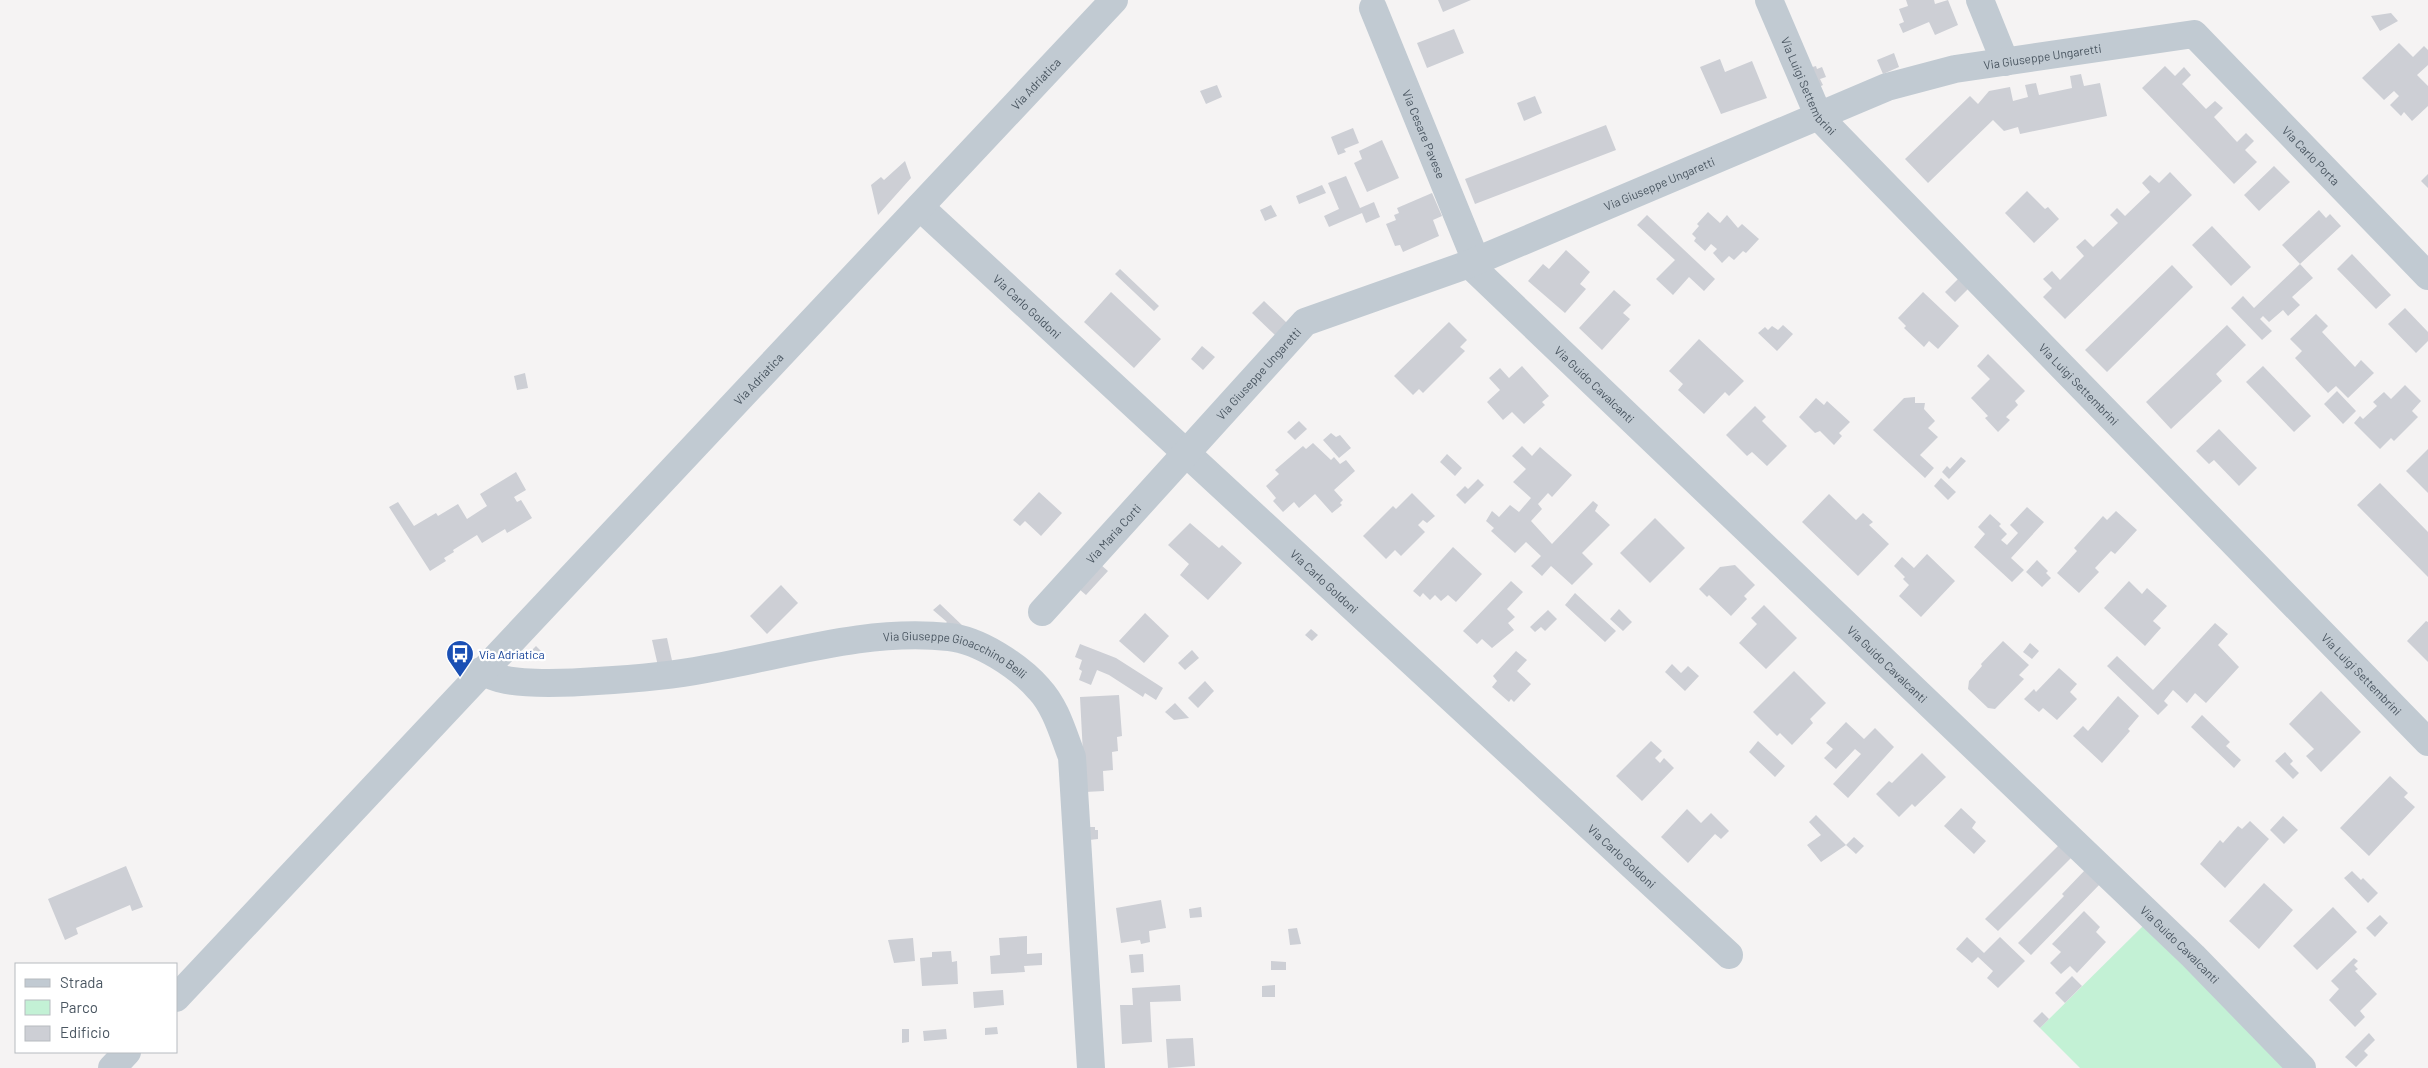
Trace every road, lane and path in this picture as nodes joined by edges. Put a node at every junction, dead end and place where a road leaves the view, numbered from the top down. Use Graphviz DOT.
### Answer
graph roads {
  1 [pos="1086,0"];
  2 [pos="1114,0"];
  3 [pos="1769,0"];
  4 [pos="1980,0"];
  5 [pos="1373,8"];
  6 [pos="2194,34"];
  7 [pos="1067,50"];
  8 [pos="2005,62"];
  9 [pos="1818,117"];
  10 [pos="920,207"];
  11 [pos="1472,262"];
  12 [pos="2428,276"];
  13 [pos="1185,454"];
  14 [pos="1042,612"];
  15 [pos="481,672"];
  16 [pos="2428,742"];
  17 [pos="1729,954"];
  18 [pos="178,996"];
  19 [pos="126,1053"];
  20 [pos="112,1068"];
  21 [pos="1091,1068"];
  22 [pos="2302,1068"];
  1 -- 7 [label="street"];
  2 -- 7 [label="street, Via Adriatica"];
  3 -- 9 [label="street, Via Luigi Settembrini"];
  4 -- 8 [label="street"];
  5 -- 11 [label="street, Via Cesare Pavese"];
  6 -- 8 [label="street, Via Giuseppe Ungaretti"];
  6 -- 12 [label="street, Via Carlo Porta"];
  7 -- 10 [label="street, Via Adriatica"];
  8 -- 9 [label="street, Via Giuseppe Ungaretti"];
  9 -- 11 [label="street, Via Giuseppe Ungaretti"];
  9 -- 16 [label="street, Via Luigi Settembrini"];
  10 -- 13 [label="street, Via Carlo Goldoni"];
  10 -- 15 [label="street, Via Adriatica"];
  11 -- 13 [label="street, Via Giuseppe Ungaretti"];
  11 -- 22 [label="street, Via Guido Cavalcanti"];
  13 -- 14 [label="street, Via Maria Corti"];
  13 -- 17 [label="street, Via Carlo Goldoni"];
  15 -- 18 [label="street, Via Adriatica"];
  15 -- 21 [label="street, Via Giuseppe Gioacchino Belli"];
  19 -- 20 [label="street"];
}
